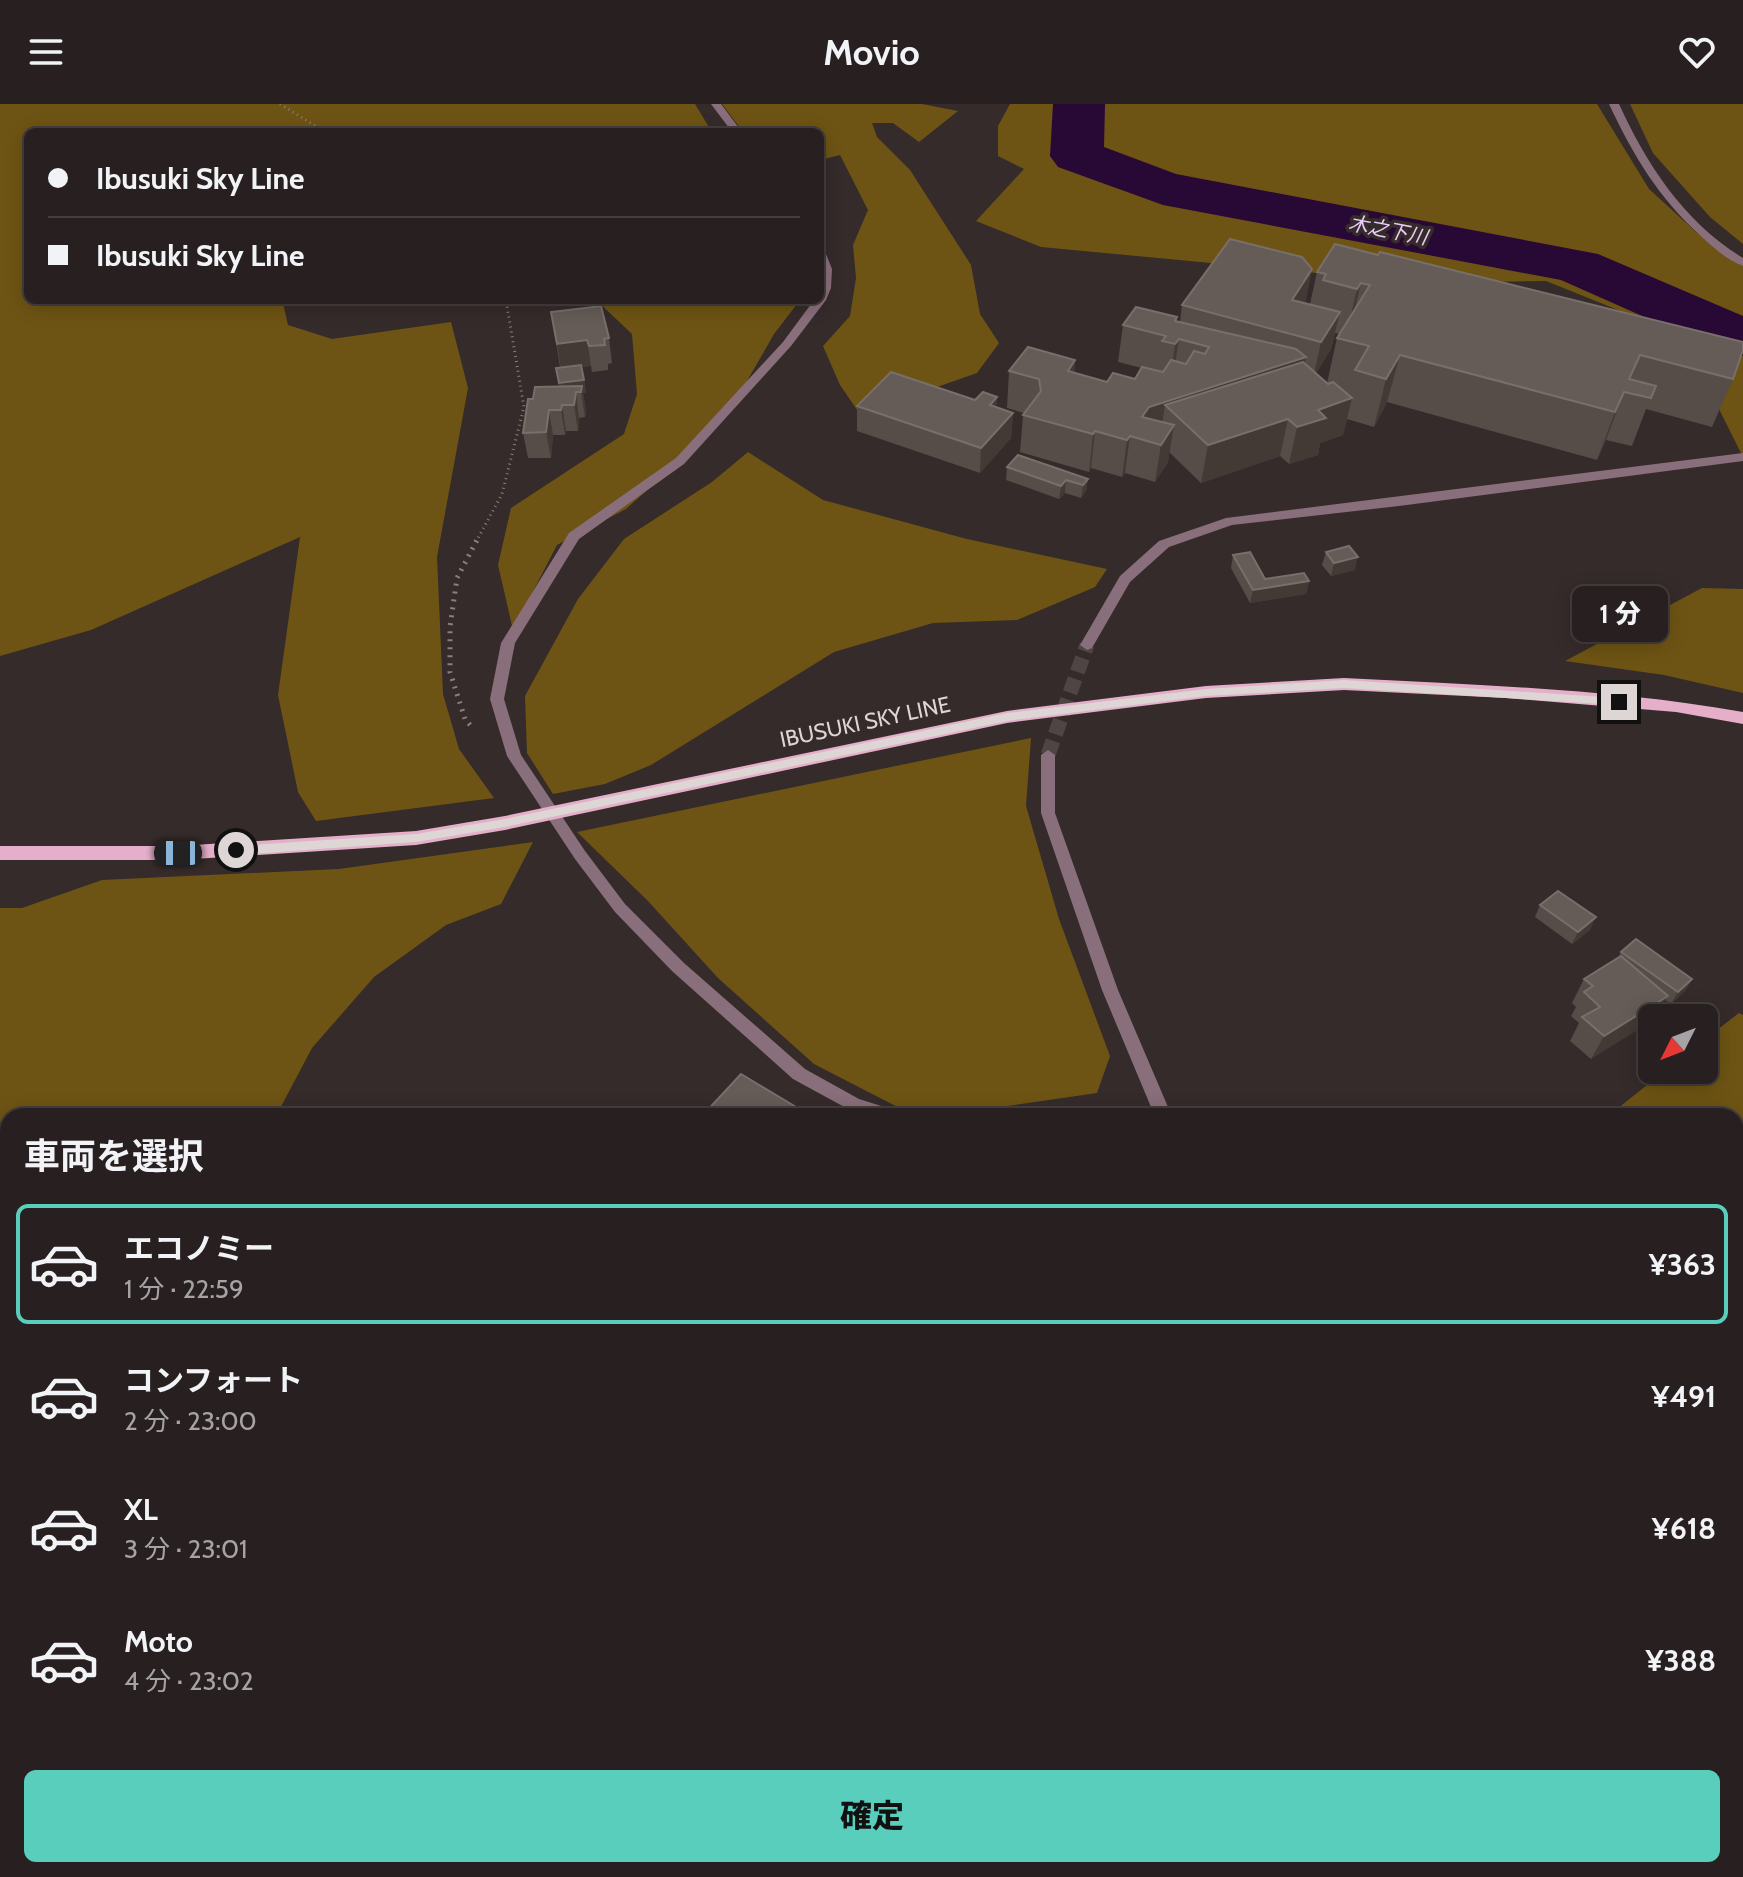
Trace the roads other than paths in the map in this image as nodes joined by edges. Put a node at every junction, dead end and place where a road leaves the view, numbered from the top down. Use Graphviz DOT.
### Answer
graph roads {
  1 [pos="716,104"];
  2 [pos="1614,104"];
  3 [pos="734,128"];
  4 [pos="824,258"];
  5 [pos="1743,263"];
  6 [pos="824,293"];
  7 [pos="817,304"];
  8 [pos="1743,457"];
  9 [pos="1087,645"];
  10 [pos="1743,718"];
  11 [pos="1048,755"];
  12 [pos="0,853"];
  13 [pos="866,1108"];
  14 [pos="1164,1108"];
  1 -- 3 [label="street"];
  2 -- 5 [label="street"];
  4 -- 6 [label="street"];
  7 -- 13 [label="street"];
  8 -- 9 [label="street"];
  10 -- 12 [label="main road, IBUSUKI SKY LINE"];
  11 -- 14 [label="street"];
}
